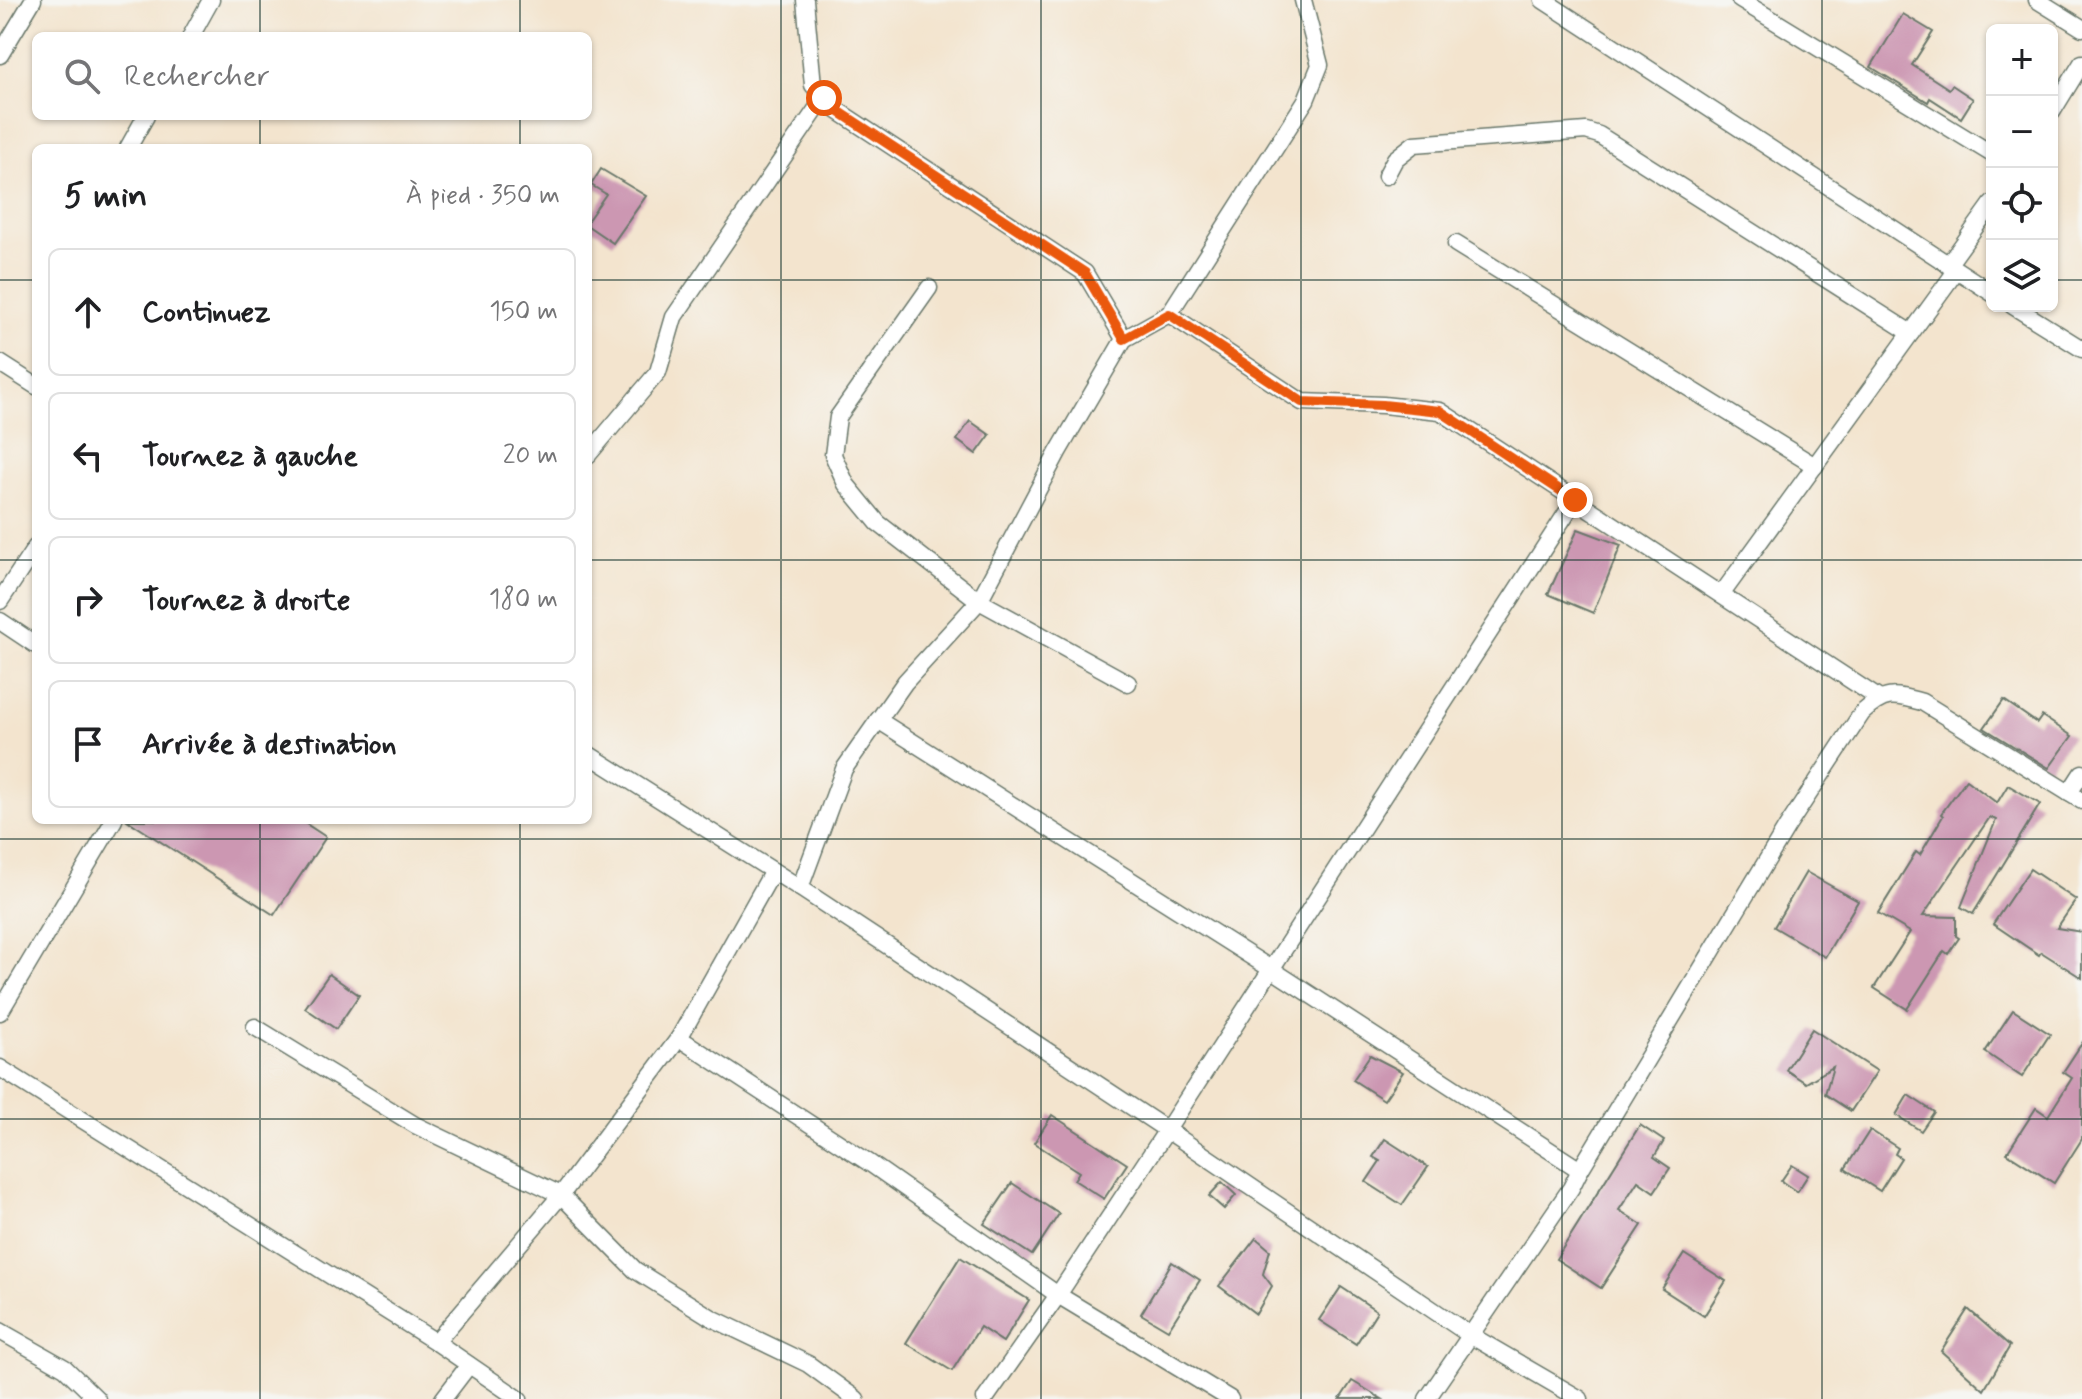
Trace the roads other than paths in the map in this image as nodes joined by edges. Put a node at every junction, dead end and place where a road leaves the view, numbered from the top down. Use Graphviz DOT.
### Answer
graph roads {
  1 [pos="33,0"];
  2 [pos="805,0"];
  3 [pos="1303,0"];
  4 [pos="1543,0"];
  5 [pos="1740,0"];
  6 [pos="2037,0"];
  7 [pos="203,5"];
  8 [pos="2082,28"];
  9 [pos="193,32"];
  10 [pos="0,55"];
  11 [pos="2082,63"];
  12 [pos="824,98"];
  13 [pos="2058,102"];
  14 [pos="144,120"];
  15 [pos="130,144"];
  16 [pos="1986,150"];
  17 [pos="1386,176"];
  18 [pos="1986,214"];
  19 [pos="1456,244"];
  20 [pos="1952,268"];
  21 [pos="929,288"];
  22 [pos="1986,289"];
  23 [pos="2023,312"];
  24 [pos="1169,314"];
  25 [pos="1911,333"];
  26 [pos="1124,339"];
  27 [pos="2082,349"];
  28 [pos="0,363"];
  29 [pos="32,383"];
  30 [pos="592,450"];
  31 [pos="1815,466"];
  32 [pos="1575,500"];
  33 [pos="32,553"];
  34 [pos="1721,595"];
  35 [pos="0,601"];
  36 [pos="979,601"];
  37 [pos="0,621"];
  38 [pos="32,642"];
  39 [pos="1128,683"];
  40 [pos="1878,698"];
  41 [pos="878,720"];
  42 [pos="592,757"];
  43 [pos="2082,773"];
  44 [pos="2076,797"];
  45 [pos="112,824"];
  46 [pos="773,871"];
  47 [pos="800,888"];
  48 [pos="1271,969"];
  49 [pos="0,1012"];
  50 [pos="255,1027"];
  51 [pos="679,1038"];
  52 [pos="0,1068"];
  53 [pos="1167,1130"];
  54 [pos="1580,1170"];
  55 [pos="561,1195"];
  56 [pos="1058,1295"];
  57 [pos="0,1331"];
  58 [pos="1470,1335"];
  59 [pos="436,1342"];
  60 [pos="469,1365"];
  61 [pos="1224,1397"];
  62 [pos="97,1399"];
  63 [pos="443,1399"];
  64 [pos="519,1399"];
  65 [pos="856,1399"];
  66 [pos="985,1399"];
  67 [pos="1427,1399"];
  68 [pos="1580,1399"];
  1 -- 10 [label="street"];
  2 -- 12 [label="street"];
  3 -- 24 [label="street"];
  4 -- 20 [label="street"];
  5 -- 16 [label="street"];
  6 -- 8 [label="street"];
  7 -- 9 [label="street"];
  11 -- 13 [label="street"];
  12 -- 26 [label="street"];
  12 -- 30 [label="street"];
  14 -- 15 [label="street"];
  17 -- 25 [label="street"];
  18 -- 20 [label="street"];
  19 -- 31 [label="street"];
  20 -- 22 [label="street"];
  20 -- 25 [label="street"];
  21 -- 36 [label="street"];
  23 -- 27 [label="street"];
  24 -- 26 [label="street"];
  24 -- 32 [label="street"];
  25 -- 31 [label="street"];
  26 -- 36 [label="street"];
  28 -- 29 [label="street"];
  31 -- 34 [label="street"];
  32 -- 34 [label="street"];
  32 -- 48 [label="street"];
  33 -- 35 [label="street"];
  34 -- 40 [label="street"];
  36 -- 39 [label="street"];
  36 -- 41 [label="street"];
  37 -- 38 [label="street"];
  40 -- 44 [label="street"];
  40 -- 54 [label="street"];
  41 -- 47 [label="street"];
  41 -- 48 [label="street"];
  42 -- 46 [label="street"];
  43 -- 44 [label="street"];
  45 -- 49 [label="street"];
  46 -- 47 [label="street"];
  46 -- 51 [label="street"];
  47 -- 53 [label="street"];
  48 -- 53 [label="street"];
  48 -- 54 [label="street"];
  50 -- 55 [label="street"];
  51 -- 55 [label="street"];
  51 -- 56 [label="street"];
  52 -- 59 [label="street"];
  53 -- 56 [label="street"];
  53 -- 58 [label="street"];
  54 -- 58 [label="street"];
  55 -- 59 [label="street"];
  55 -- 65 [label="street"];
  56 -- 61 [label="street"];
  56 -- 66 [label="street"];
  57 -- 62 [label="street"];
  58 -- 67 [label="street"];
  58 -- 68 [label="street"];
  59 -- 60 [label="street"];
  60 -- 63 [label="street"];
  60 -- 64 [label="street"];
}
